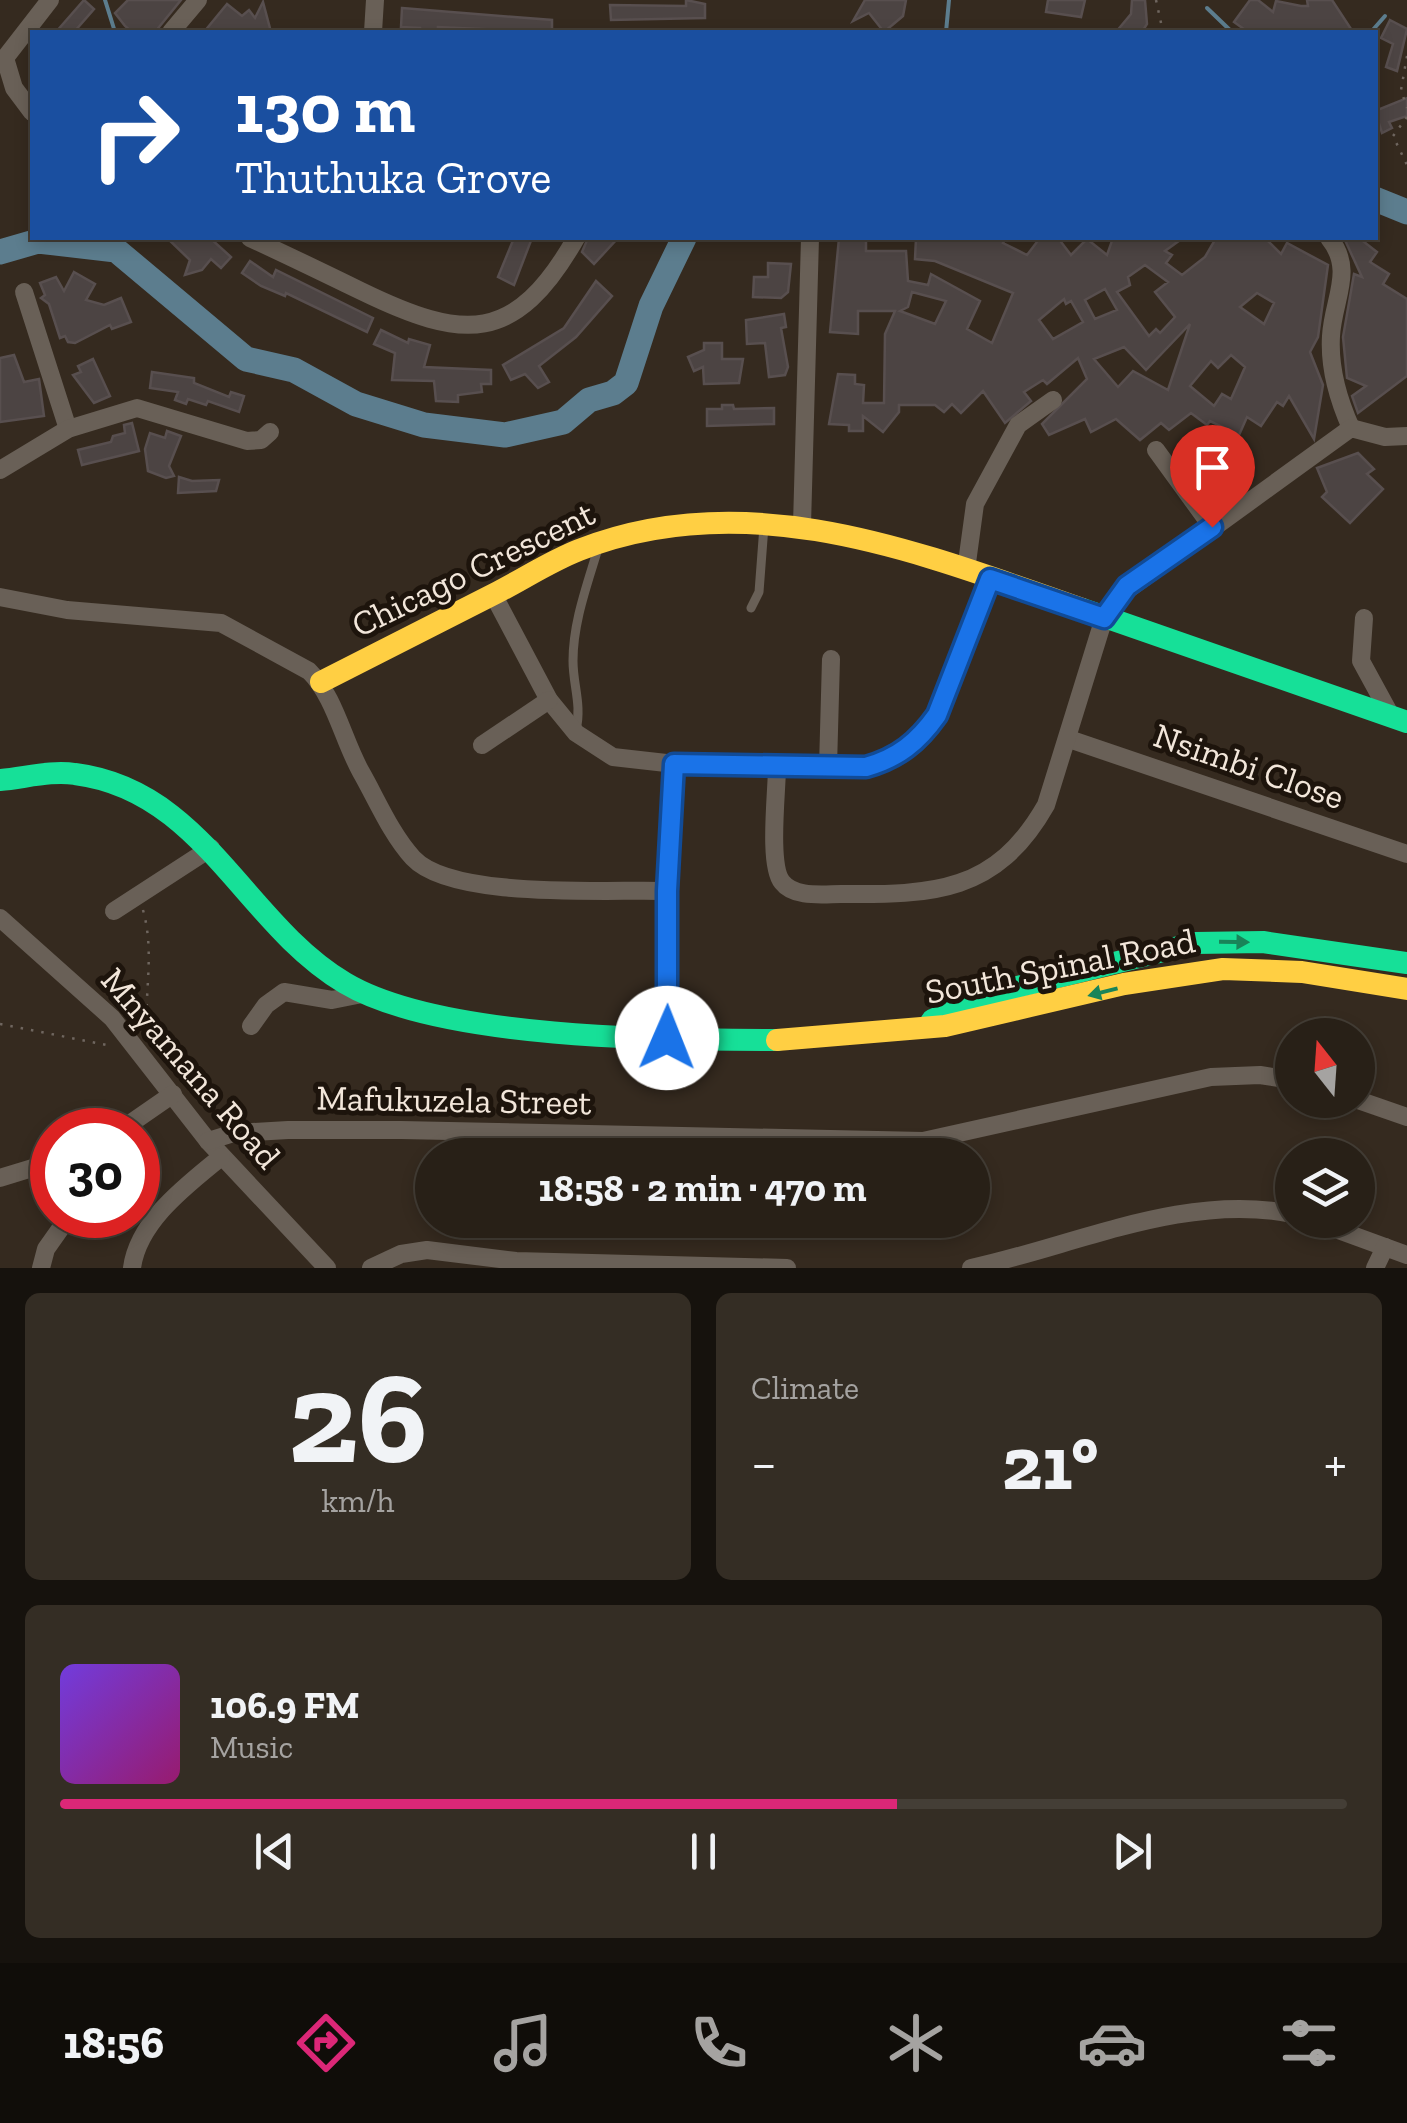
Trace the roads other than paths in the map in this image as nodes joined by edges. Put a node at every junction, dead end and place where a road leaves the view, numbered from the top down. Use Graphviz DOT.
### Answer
graph roads {
  1 [pos="50,0"];
  2 [pos="198,0"];
  3 [pos="375,0"];
  4 [pos="173,30"];
  5 [pos="373,30"];
  6 [pos="2,60"];
  7 [pos="30,109"];
  8 [pos="254,240"];
  9 [pos="575,240"];
  10 [pos="810,240"];
  11 [pos="1331,240"];
  12 [pos="24,292"];
  13 [pos="1053,400"];
  14 [pos="1352,428"];
  15 [pos="68,429"];
  16 [pos="270,432"];
  17 [pos="1407,436"];
  18 [pos="1156,450"];
  19 [pos="0,470"];
  20 [pos="764,523"];
  21 [pos="802,525"];
  22 [pos="1212,527"];
  23 [pos="600,544"];
  24 [pos="966,570"];
  25 [pos="990,579"];
  26 [pos="492,594"];
  27 [pos="0,597"];
  28 [pos="752,608"];
  29 [pos="1104,618"];
  30 [pos="1364,618"];
  31 [pos="831,659"];
  32 [pos="320,682"];
  33 [pos="549,700"];
  34 [pos="1399,719"];
  35 [pos="576,733"];
  36 [pos="1070,739"];
  37 [pos="482,745"];
  38 [pos="674,764"];
  39 [pos="777,767"];
  40 [pos="828,768"];
  41 [pos="0,780"];
  42 [pos="211,848"];
  43 [pos="1407,854"];
  44 [pos="667,891"];
  45 [pos="114,911"];
  46 [pos="0,918"];
  47 [pos="1407,962"];
  48 [pos="1407,989"];
  49 [pos="362,994"];
  50 [pos="251,1026"];
  51 [pos="906,1032"];
  52 [pos="667,1038"];
  53 [pos="1275,1077"];
  54 [pos="173,1094"];
  55 [pos="1375,1106"];
  56 [pos="153,1108"];
  57 [pos="1407,1118"];
  58 [pos="208,1142"];
  59 [pos="221,1157"];
  60 [pos="30,1169"];
  61 [pos="0,1178"];
  62 [pos="1275,1212"];
  63 [pos="54,1238"];
  64 [pos="1359,1238"];
  65 [pos="1384,1247"];
  66 [pos="1407,1255"];
  67 [pos="41,1268"];
  68 [pos="132,1268"];
  69 [pos="327,1268"];
  70 [pos="371,1268"];
  71 [pos="787,1268"];
  72 [pos="971,1268"];
  73 [pos="1375,1268"];
  1 -- 6 [label="street"];
  2 -- 4 [label="street"];
  3 -- 5 [label="street"];
  6 -- 7 [label="street"];
  8 -- 9 [label="street"];
  10 -- 21 [label="street"];
  11 -- 14 [label="street"];
  12 -- 15 [label="street"];
  13 -- 24 [label="street"];
  14 -- 17 [label="street"];
  14 -- 22 [label="street"];
  15 -- 16 [label="street"];
  15 -- 19 [label="street"];
  18 -- 22 [label="street"];
  20 -- 21 [label="street, Chicago Crescent"];
  20 -- 23 [label="street, Chicago Crescent"];
  20 -- 28 [label="lane"];
  21 -- 24 [label="street, Chicago Crescent"];
  22 -- 29 [label="street"];
  23 -- 26 [label="street, Chicago Crescent"];
  23 -- 35 [label="lane"];
  24 -- 25 [label="street, Chicago Crescent"];
  25 -- 29 [label="street, Chicago Crescent"];
  25 -- 40 [label="street"];
  26 -- 32 [label="street, Chicago Crescent"];
  26 -- 33 [label="street"];
  27 -- 32 [label="street"];
  29 -- 34 [label="street, Chicago Crescent"];
  29 -- 36 [label="street"];
  30 -- 34 [label="street"];
  31 -- 40 [label="street"];
  32 -- 44 [label="street"];
  33 -- 35 [label="street"];
  33 -- 37 [label="street"];
  35 -- 38 [label="street"];
  36 -- 39 [label="street"];
  36 -- 43 [label="street, Nsimbi Close"];
  38 -- 39 [label="street"];
  38 -- 44 [label="street"];
  39 -- 40 [label="street"];
  41 -- 42 [label="street, South Spinal Road"];
  42 -- 45 [label="street"];
  42 -- 49 [label="street, South Spinal Road"];
  44 -- 52 [label="street"];
  46 -- 54 [label="street, Mnyamana Road"];
  51 -- 47 [label="street, South Spinal Road, one-way"];
  48 -- 51 [label="street, South Spinal Road, one-way"];
  49 -- 50 [label="street"];
  49 -- 52 [label="street, South Spinal Road"];
  51 -- 52 [label="street, South Spinal Road"];
  53 -- 58 [label="street, Mafukuzela Street"];
  54 -- 56 [label="street"];
  54 -- 58 [label="street, Mnyamana Road"];
  55 -- 57 [label="street"];
  58 -- 59 [label="street, Mnyamana Road"];
  59 -- 68 [label="street"];
  59 -- 69 [label="street, Mnyamana Road"];
  60 -- 61 [label="street"];
  62 -- 72 [label="street"];
  63 -- 67 [label="street"];
  64 -- 65 [label="street"];
  65 -- 66 [label="street"];
  65 -- 73 [label="street"];
  70 -- 71 [label="street"];
}
